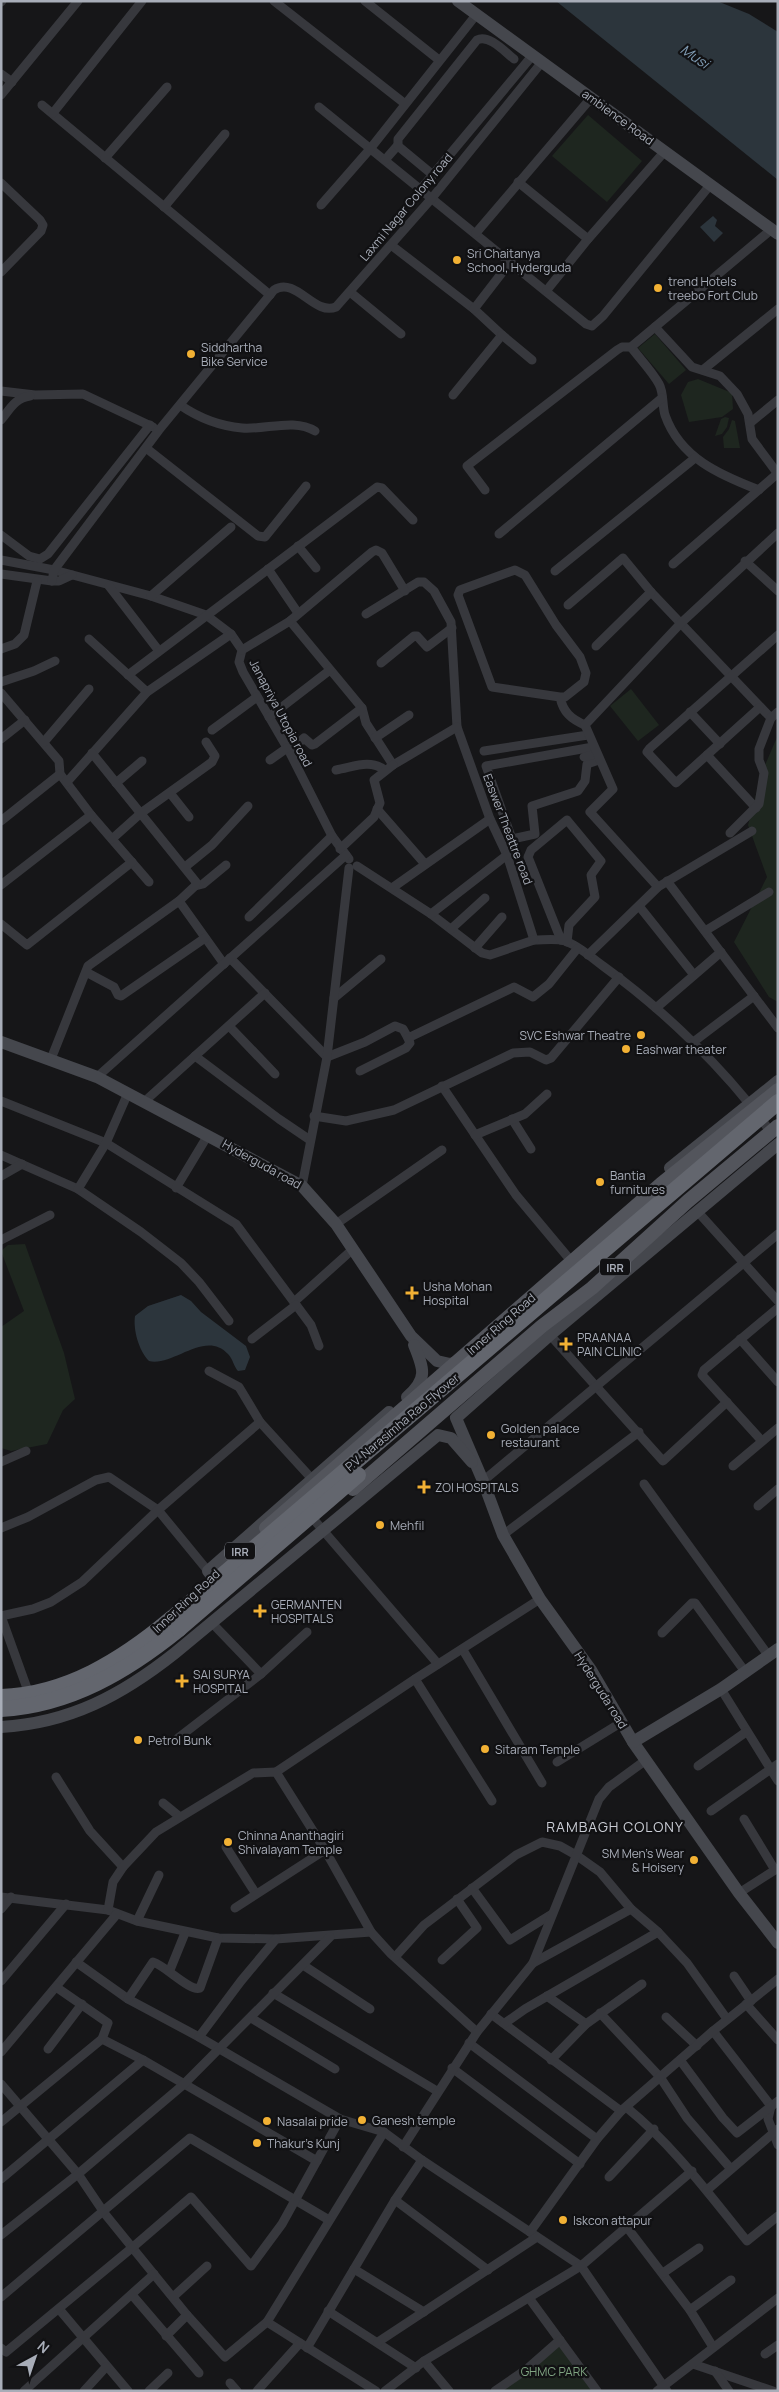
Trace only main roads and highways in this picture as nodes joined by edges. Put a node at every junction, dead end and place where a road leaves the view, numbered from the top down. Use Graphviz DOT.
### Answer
graph roads {
  1 [pos="778,1090"];
  2 [pos="778,1102"];
  3 [pos="778,1116"];
  4 [pos="775,1134"];
  5 [pos="1,1696"];
  6 [pos="1,1709"];
  7 [pos="1,1714"];
  1 -- 5 [label="main road, Inner Ring Road / IRR"];
  2 -- 5 [label="highway, P.V. Narasimha Rao Flyover, bridge"];
  3 -- 6 [label="highway, P.V. Narasimha Rao Flyover, bridge"];
  4 -- 7 [label="main road, Inner Ring Road / IRR"];
}
